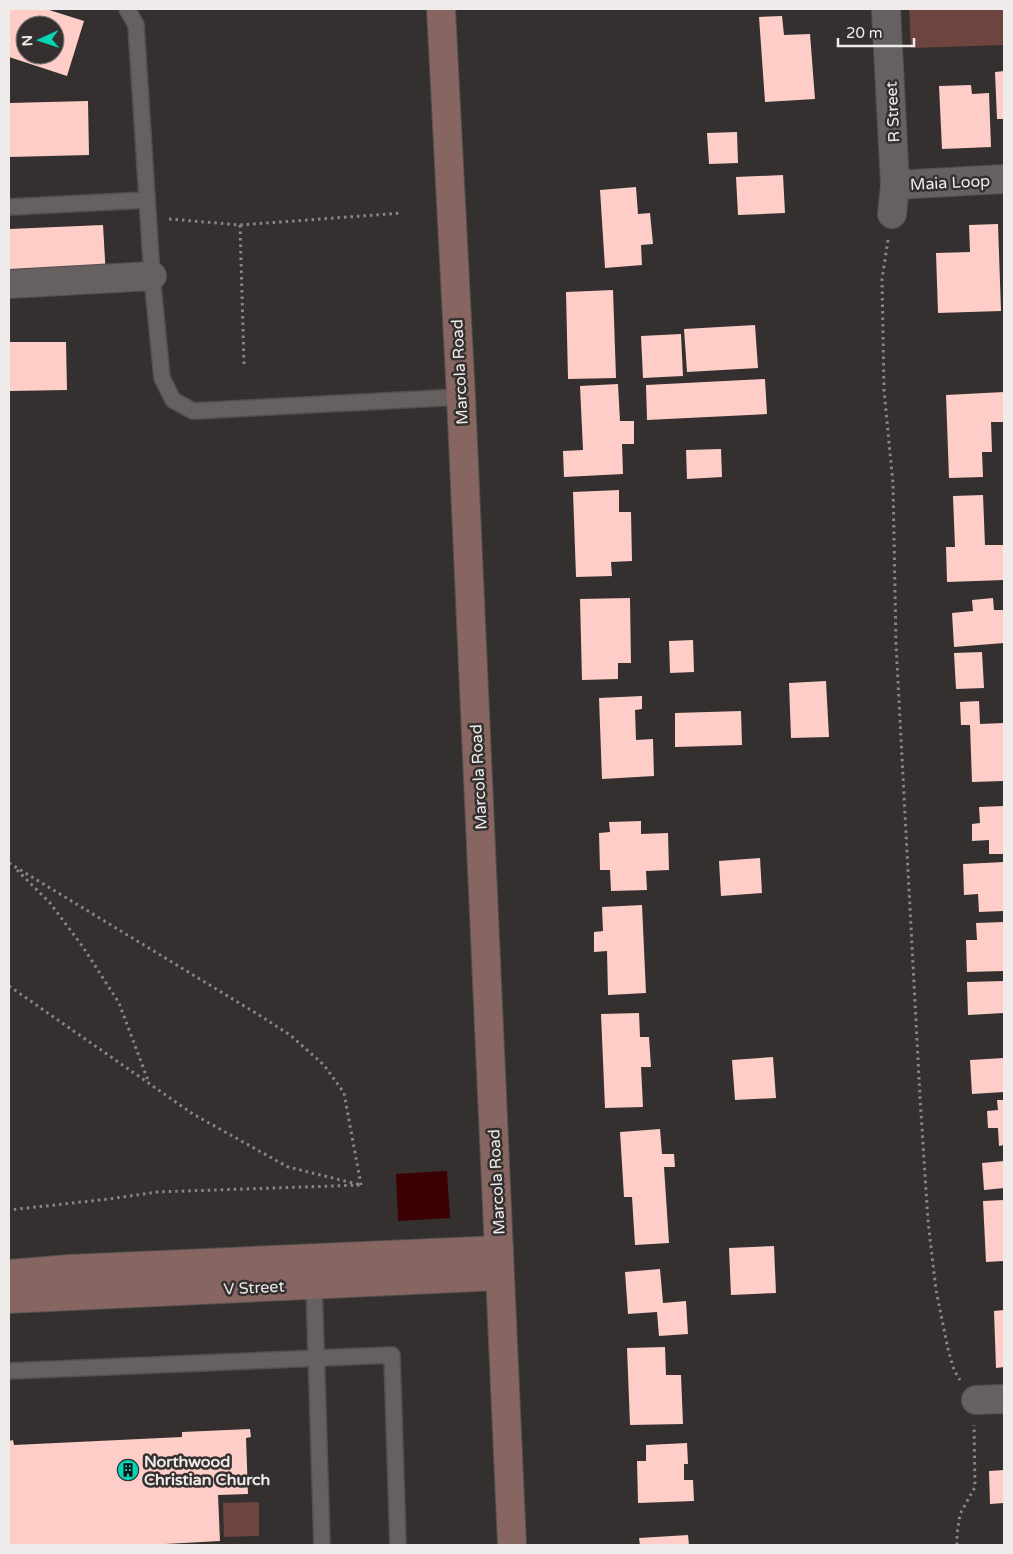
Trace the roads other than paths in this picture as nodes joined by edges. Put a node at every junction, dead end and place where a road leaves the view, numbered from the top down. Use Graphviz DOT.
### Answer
graph roads {
  1 [pos="127,9"];
  2 [pos="441,9"];
  3 [pos="886,9"];
  4 [pos="1004,179"];
  5 [pos="895,185"];
  6 [pos="147,200"];
  7 [pos="9,207"];
  8 [pos="892,214"];
  9 [pos="152,276"];
  10 [pos="9,284"];
  11 [pos="461,397"];
  12 [pos="499,1263"];
  13 [pos="9,1274"];
  14 [pos="314,1284"];
  15 [pos="9,1299"];
  16 [pos="317,1357"];
  17 [pos="9,1370"];
  18 [pos="1004,1399"];
  19 [pos="976,1400"];
  20 [pos="322,1545"];
  21 [pos="398,1545"];
  22 [pos="512,1545"];
  1 -- 6 [label="lane"];
  2 -- 11 [label="main road, Marcola Road"];
  3 -- 5 [label="street, R Street"];
  4 -- 5 [label="street, Maia Loop"];
  5 -- 8 [label="street, R Street"];
  6 -- 7 [label="lane"];
  6 -- 9 [label="lane"];
  9 -- 10 [label="street"];
  9 -- 11 [label="lane"];
  11 -- 12 [label="main road, Marcola Road"];
  12 -- 13 [label="main road, V Street"];
  12 -- 14 [label="main road, V Street"];
  12 -- 22 [label="main road, Marcola Road"];
  14 -- 15 [label="main road, V Street"];
  14 -- 16 [label="lane"];
  16 -- 17 [label="lane"];
  16 -- 20 [label="lane"];
  16 -- 21 [label="lane"];
  18 -- 19 [label="street"];
}
